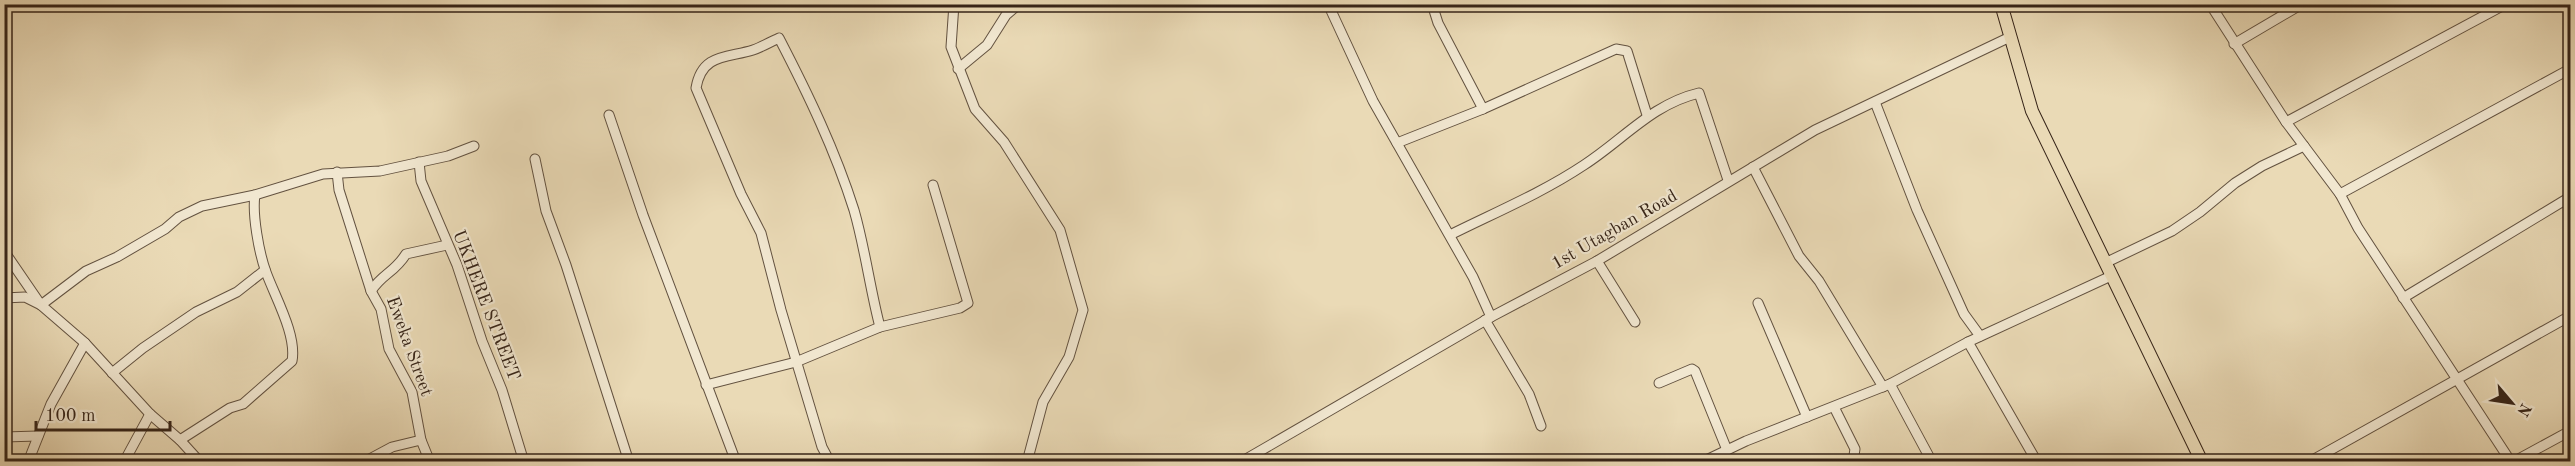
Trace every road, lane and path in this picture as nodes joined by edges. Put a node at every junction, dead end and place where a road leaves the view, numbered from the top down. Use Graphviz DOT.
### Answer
graph roads {
  1 [pos="954,4"];
  2 [pos="1019,4"];
  3 [pos="1328,4"];
  4 [pos="1432,4"];
  5 [pos="2001,4"];
  6 [pos="2210,4"];
  7 [pos="2302,4"];
  8 [pos="2506,4"];
  9 [pos="2010,37"];
  10 [pos="2234,44"];
  11 [pos="958,69"];
  12 [pos="2571,69"];
  13 [pos="1875,102"];
  14 [pos="1483,109"];
  15 [pos="609,115"];
  16 [pos="1647,115"];
  17 [pos="2286,122"];
  18 [pos="1397,143"];
  19 [pos="474,146"];
  20 [pos="2304,146"];
  21 [pos="535,159"];
  22 [pos="419,162"];
  23 [pos="1754,167"];
  24 [pos="337,172"];
  25 [pos="1728,180"];
  26 [pos="933,185"];
  27 [pos="2340,194"];
  28 [pos="255,195"];
  29 [pos="2571,197"];
  30 [pos="1449,235"];
  31 [pos="447,245"];
  32 [pos="4,251"];
  33 [pos="1597,261"];
  34 [pos="2105,263"];
  35 [pos="265,270"];
  36 [pos="2111,276"];
  37 [pos="370,291"];
  38 [pos="4,298"];
  39 [pos="2403,298"];
  40 [pos="1758,303"];
  41 [pos="41,304"];
  42 [pos="2571,316"];
  43 [pos="1488,318"];
  44 [pos="1635,322"];
  45 [pos="880,327"];
  46 [pos="1980,336"];
  47 [pos="1968,342"];
  48 [pos="85,344"];
  49 [pos="796,362"];
  50 [pos="112,373"];
  51 [pos="2456,380"];
  52 [pos="1659,383"];
  53 [pos="706,385"];
  54 [pos="1887,386"];
  55 [pos="1834,407"];
  56 [pos="150,414"];
  57 [pos="1807,417"];
  58 [pos="1540,426"];
  59 [pos="2571,431"];
  60 [pos="38,436"];
  61 [pos="4,437"];
  62 [pos="180,440"];
  63 [pos="421,440"];
  64 [pos="1727,450"];
  65 [pos="28,462"];
  66 [pos="124,462"];
  67 [pos="200,462"];
  68 [pos="364,462"];
  69 [pos="430,462"];
  70 [pos="524,462"];
  71 [pos="629,462"];
  72 [pos="736,462"];
  73 [pos="830,462"];
  74 [pos="1027,462"];
  75 [pos="1241,462"];
  76 [pos="1702,462"];
  77 [pos="1853,462"];
  78 [pos="1932,462"];
  79 [pos="2037,462"];
  80 [pos="2202,462"];
  81 [pos="2309,462"];
  82 [pos="2512,462"];
  1 -- 11 [label="street"];
  2 -- 11 [label="street"];
  3 -- 18 [label="street"];
  4 -- 14 [label="street"];
  5 -- 9 [label="main road"];
  6 -- 10 [label="street"];
  7 -- 10 [label="street"];
  8 -- 17 [label="street"];
  9 -- 13 [label="street, 1st Utagban Road"];
  9 -- 34 [label="main road"];
  10 -- 17 [label="street"];
  11 -- 74 [label="street"];
  12 -- 27 [label="street"];
  13 -- 23 [label="street, 1st Utagban Road"];
  13 -- 46 [label="street"];
  14 -- 16 [label="street"];
  14 -- 18 [label="street"];
  15 -- 53 [label="street"];
  16 -- 25 [label="street"];
  16 -- 30 [label="street"];
  17 -- 20 [label="street"];
  18 -- 30 [label="street"];
  19 -- 22 [label="street"];
  20 -- 27 [label="street"];
  20 -- 34 [label="street"];
  21 -- 71 [label="street"];
  22 -- 24 [label="street"];
  22 -- 31 [label="street, UKHERE STREET"];
  23 -- 25 [label="street, 1st Utagban Road"];
  23 -- 54 [label="street"];
  24 -- 28 [label="street"];
  24 -- 37 [label="street, Eweka Street"];
  25 -- 33 [label="street, 1st Utagban Road"];
  26 -- 45 [label="street"];
  27 -- 39 [label="street"];
  28 -- 35 [label="street"];
  28 -- 41 [label="street"];
  29 -- 39 [label="street"];
  30 -- 43 [label="street"];
  31 -- 37 [label="street"];
  31 -- 70 [label="street, UKHERE STREET"];
  32 -- 41 [label="street"];
  33 -- 43 [label="street, 1st Utagban Road"];
  33 -- 44 [label="street"];
  34 -- 36 [label="main road"];
  35 -- 50 [label="street"];
  35 -- 62 [label="street"];
  36 -- 46 [label="street"];
  36 -- 80 [label="main road"];
  37 -- 63 [label="street, Eweka Street"];
  38 -- 41 [label="street"];
  39 -- 51 [label="street"];
  40 -- 57 [label="street"];
  41 -- 48 [label="street"];
  42 -- 51 [label="street"];
  43 -- 58 [label="street"];
  43 -- 75 [label="street, 1st Utagban Road"];
  45 -- 49 [label="street"];
  45 -- 49 [label="street"];
  46 -- 47 [label="street"];
  47 -- 54 [label="street"];
  47 -- 79 [label="street"];
  48 -- 50 [label="street"];
  48 -- 60 [label="street"];
  49 -- 53 [label="street"];
  49 -- 73 [label="street"];
  50 -- 56 [label="street"];
  51 -- 81 [label="street"];
  51 -- 82 [label="street"];
  52 -- 64 [label="street"];
  53 -- 72 [label="street"];
  54 -- 55 [label="street"];
  54 -- 78 [label="street"];
  55 -- 57 [label="street"];
  55 -- 77 [label="street"];
  56 -- 62 [label="street"];
  56 -- 66 [label="street"];
  57 -- 64 [label="street"];
  59 -- 82 [label="street"];
  60 -- 61 [label="street"];
  60 -- 65 [label="street"];
  62 -- 67 [label="street"];
  63 -- 68 [label="street"];
  63 -- 69 [label="street, Eweka Street"];
  64 -- 76 [label="street"];
}
